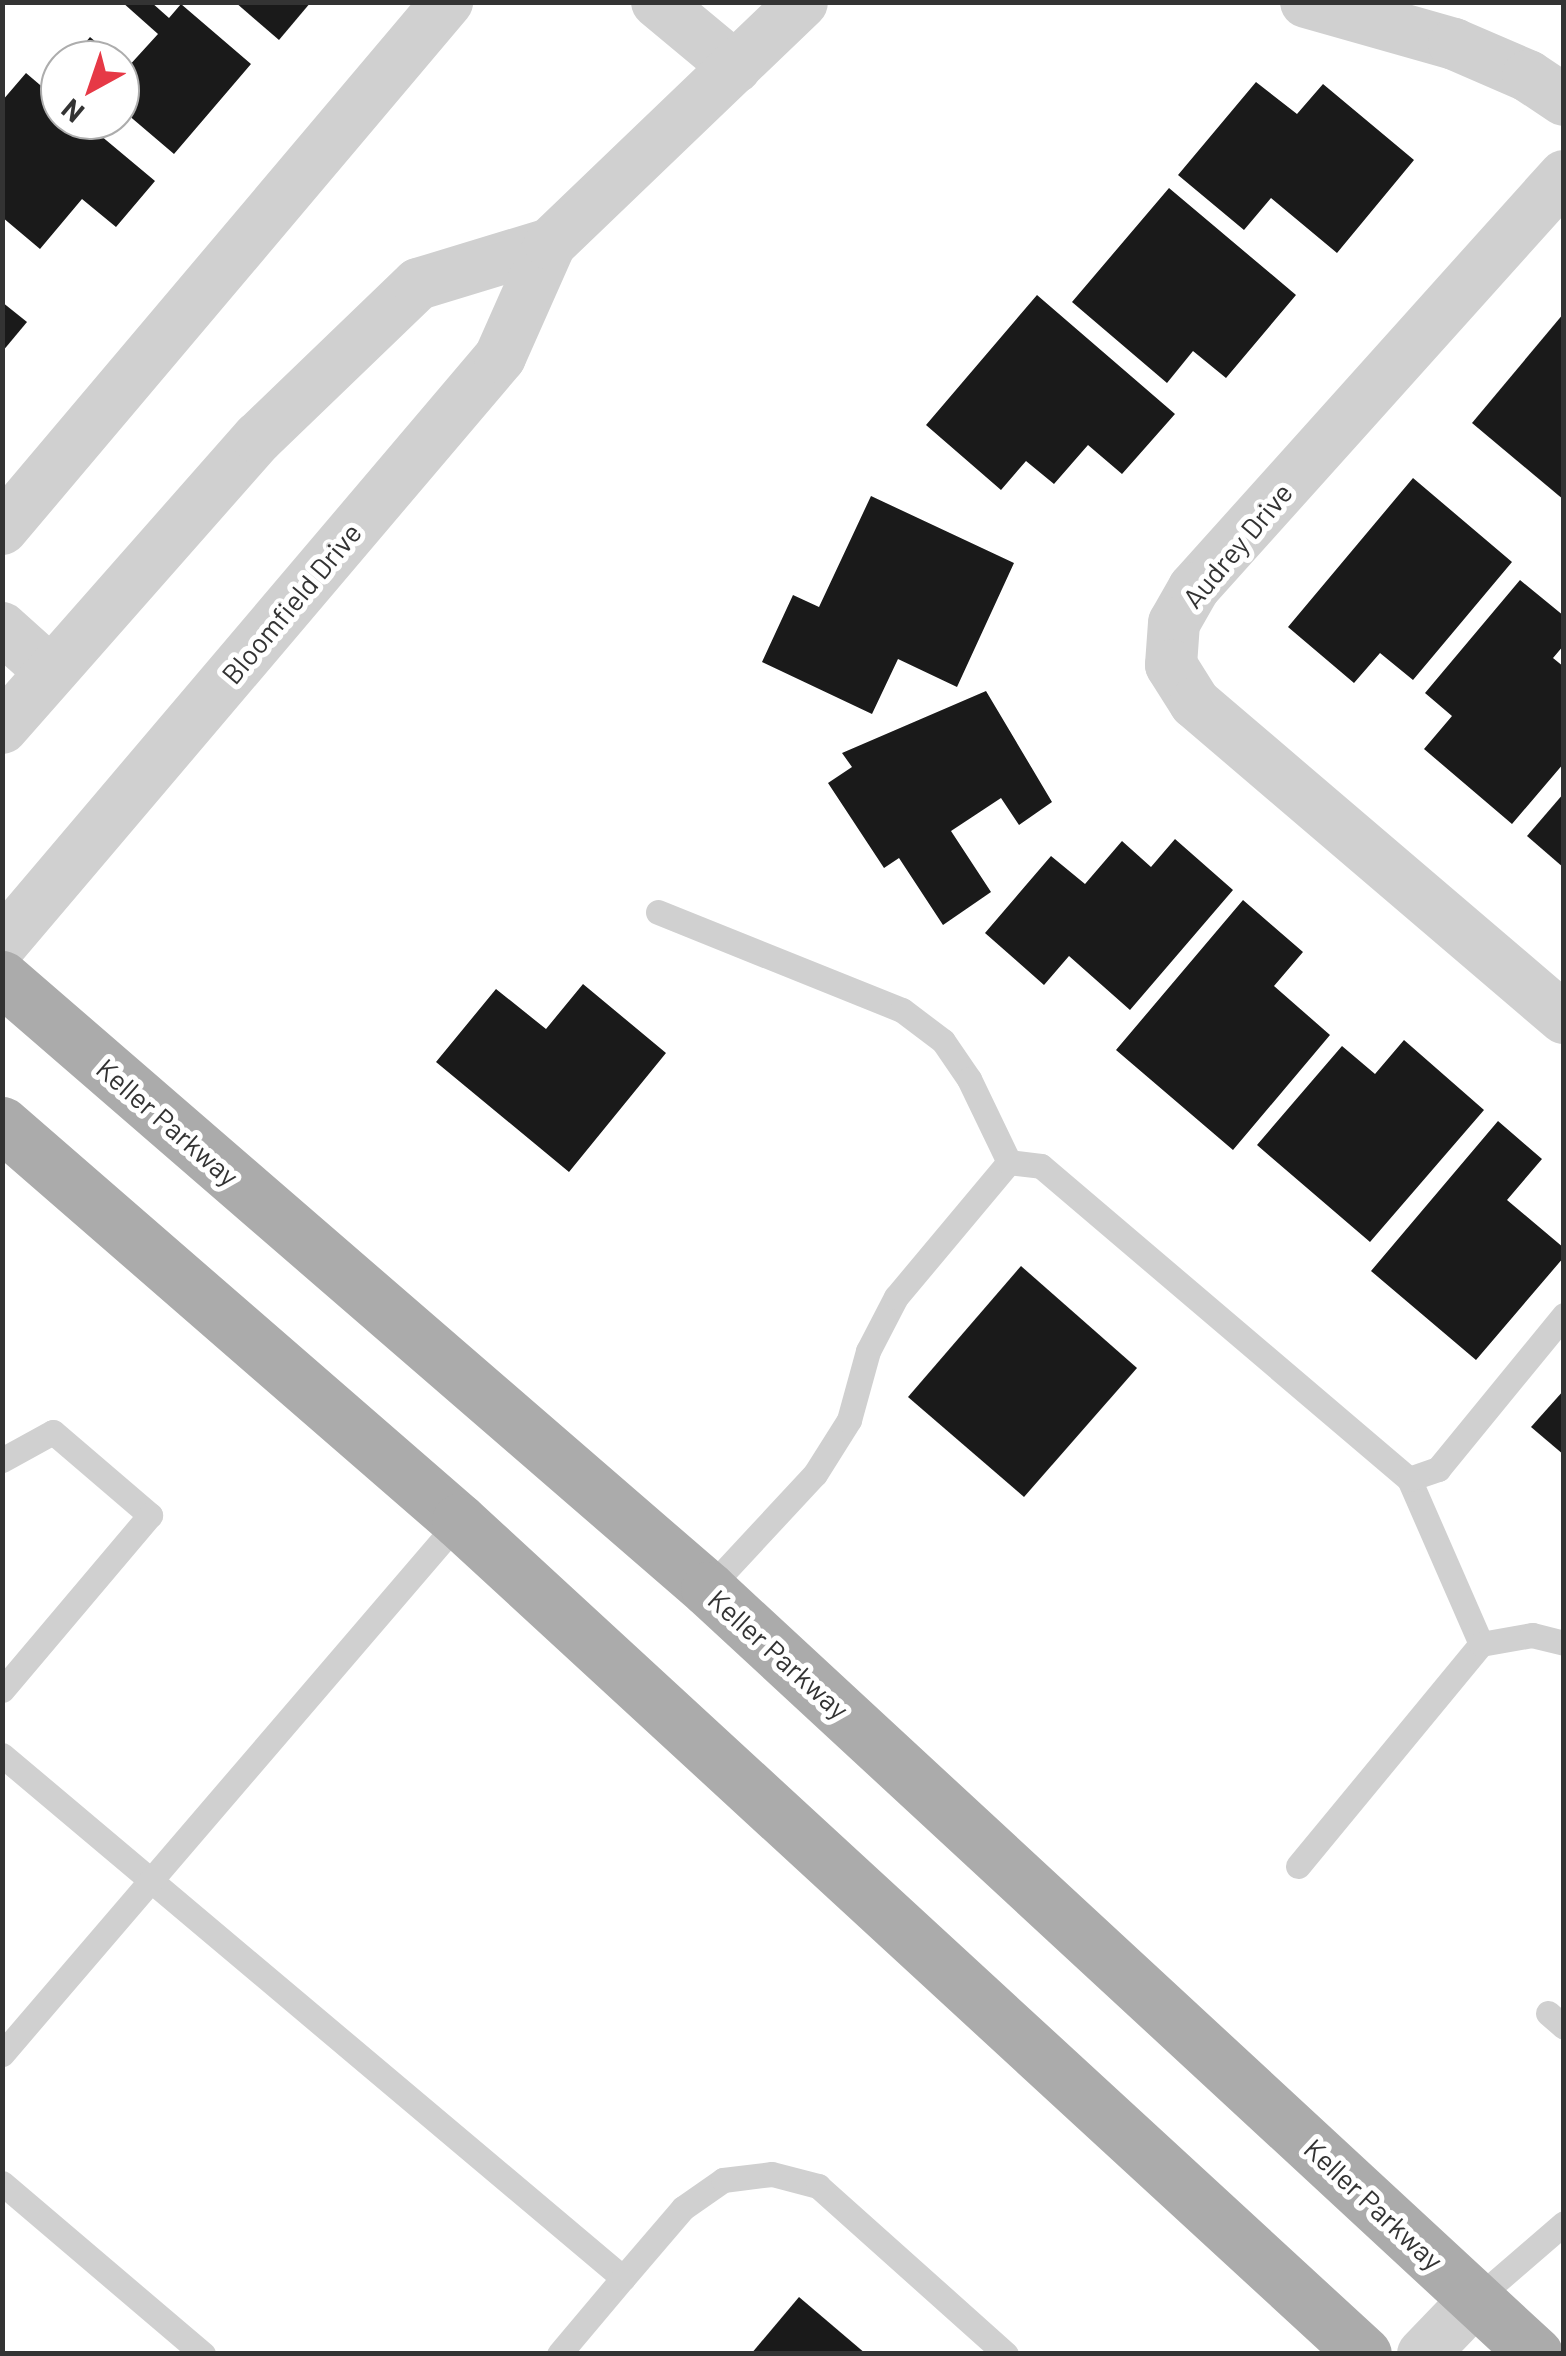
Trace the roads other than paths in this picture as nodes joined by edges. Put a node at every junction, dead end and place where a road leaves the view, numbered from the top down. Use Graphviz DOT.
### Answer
graph roads {
  1 [pos="447,2"];
  2 [pos="657,2"];
  3 [pos="802,2"];
  4 [pos="1306,2"];
  5 [pos="736,66"];
  6 [pos="1564,100"];
  7 [pos="1564,176"];
  8 [pos="550,244"];
  9 [pos="2,528"];
  10 [pos="2,628"];
  11 [pos="50,671"];
  12 [pos="2,728"];
  13 [pos="658,912"];
  14 [pos="2,944"];
  15 [pos="2,978"];
  16 [pos="1564,1018"];
  17 [pos="2,1124"];
  18 [pos="1009,1162"];
  19 [pos="1564,1315"];
  20 [pos="2,1460"];
  21 [pos="1409,1480"];
  22 [pos="458,1522"];
  23 [pos="708,1589"];
  24 [pos="1564,1642"];
  25 [pos="1481,1644"];
  26 [pos="2,1690"];
  27 [pos="2,1755"];
  28 [pos="1298,1866"];
  29 [pos="148,1882"];
  30 [pos="2,2054"];
  31 [pos="2,2183"];
  32 [pos="1564,2223"];
  33 [pos="623,2278"];
  34 [pos="1476,2299"];
  35 [pos="203,2354"];
  36 [pos="559,2354"];
  37 [pos="1006,2354"];
  38 [pos="1364,2354"];
  39 [pos="1424,2354"];
  40 [pos="1534,2354"];
  1 -- 9 [label="street"];
  2 -- 5 [label="street"];
  3 -- 5 [label="street, Bloomfield Drive"];
  4 -- 6 [label="street"];
  5 -- 8 [label="street, Bloomfield Drive"];
  7 -- 16 [label="street, Audrey Drive"];
  8 -- 11 [label="street, Bloomfield Drive"];
  8 -- 14 [label="street, Bloomfield Drive"];
  10 -- 11 [label="street"];
  11 -- 12 [label="street, Bloomfield Drive"];
  13 -- 18 [label="lane"];
  15 -- 23 [label="main road, Keller Parkway"];
  17 -- 22 [label="main road"];
  18 -- 21 [label="lane"];
  18 -- 23 [label="lane"];
  19 -- 21 [label="lane"];
  20 -- 26 [label="lane"];
  21 -- 25 [label="lane"];
  22 -- 29 [label="lane"];
  22 -- 38 [label="main road"];
  23 -- 34 [label="main road, Keller Parkway"];
  24 -- 25 [label="lane"];
  25 -- 28 [label="lane"];
  27 -- 29 [label="lane"];
  29 -- 30 [label="lane"];
  29 -- 33 [label="lane"];
  31 -- 35 [label="lane"];
  32 -- 34 [label="lane"];
  33 -- 36 [label="lane"];
  33 -- 37 [label="lane"];
  34 -- 39 [label="street"];
  34 -- 40 [label="main road, Keller Parkway"];
}
